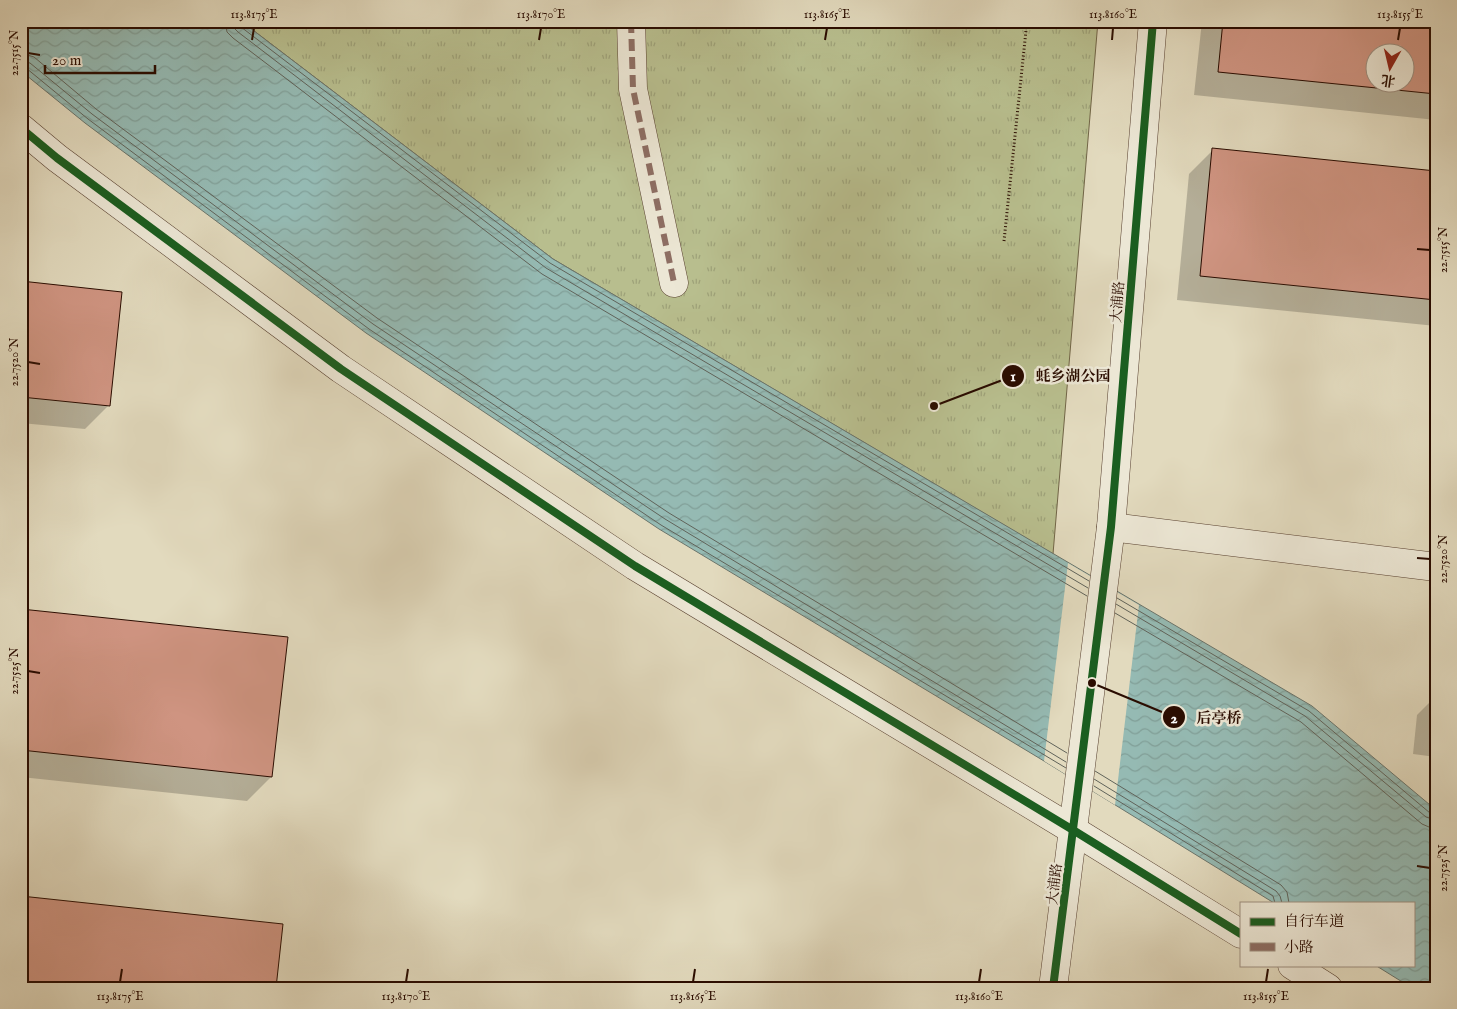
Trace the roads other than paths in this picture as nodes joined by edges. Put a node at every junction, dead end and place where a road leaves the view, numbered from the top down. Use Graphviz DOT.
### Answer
graph roads {
  1 [pos="631,21"];
  2 [pos="1153,21"];
  3 [pos="21,128"];
  4 [pos="674,283"];
  5 [pos="1111,528"];
  6 [pos="1436,568"];
  7 [pos="1073,830"];
  8 [pos="1240,933"];
  9 [pos="1294,966"];
  10 [pos="1053,988"];
  11 [pos="1328,988"];
  1 -- 4 [label="street"];
  2 -- 5 [label="street, 大浦路"];
  3 -- 7 [label="street"];
  5 -- 6 [label="street"];
  5 -- 7 [label="street, 大浦路"];
  7 -- 8 [label="street"];
  7 -- 10 [label="street, 大浦路"];
  9 -- 11 [label="street"];
}
